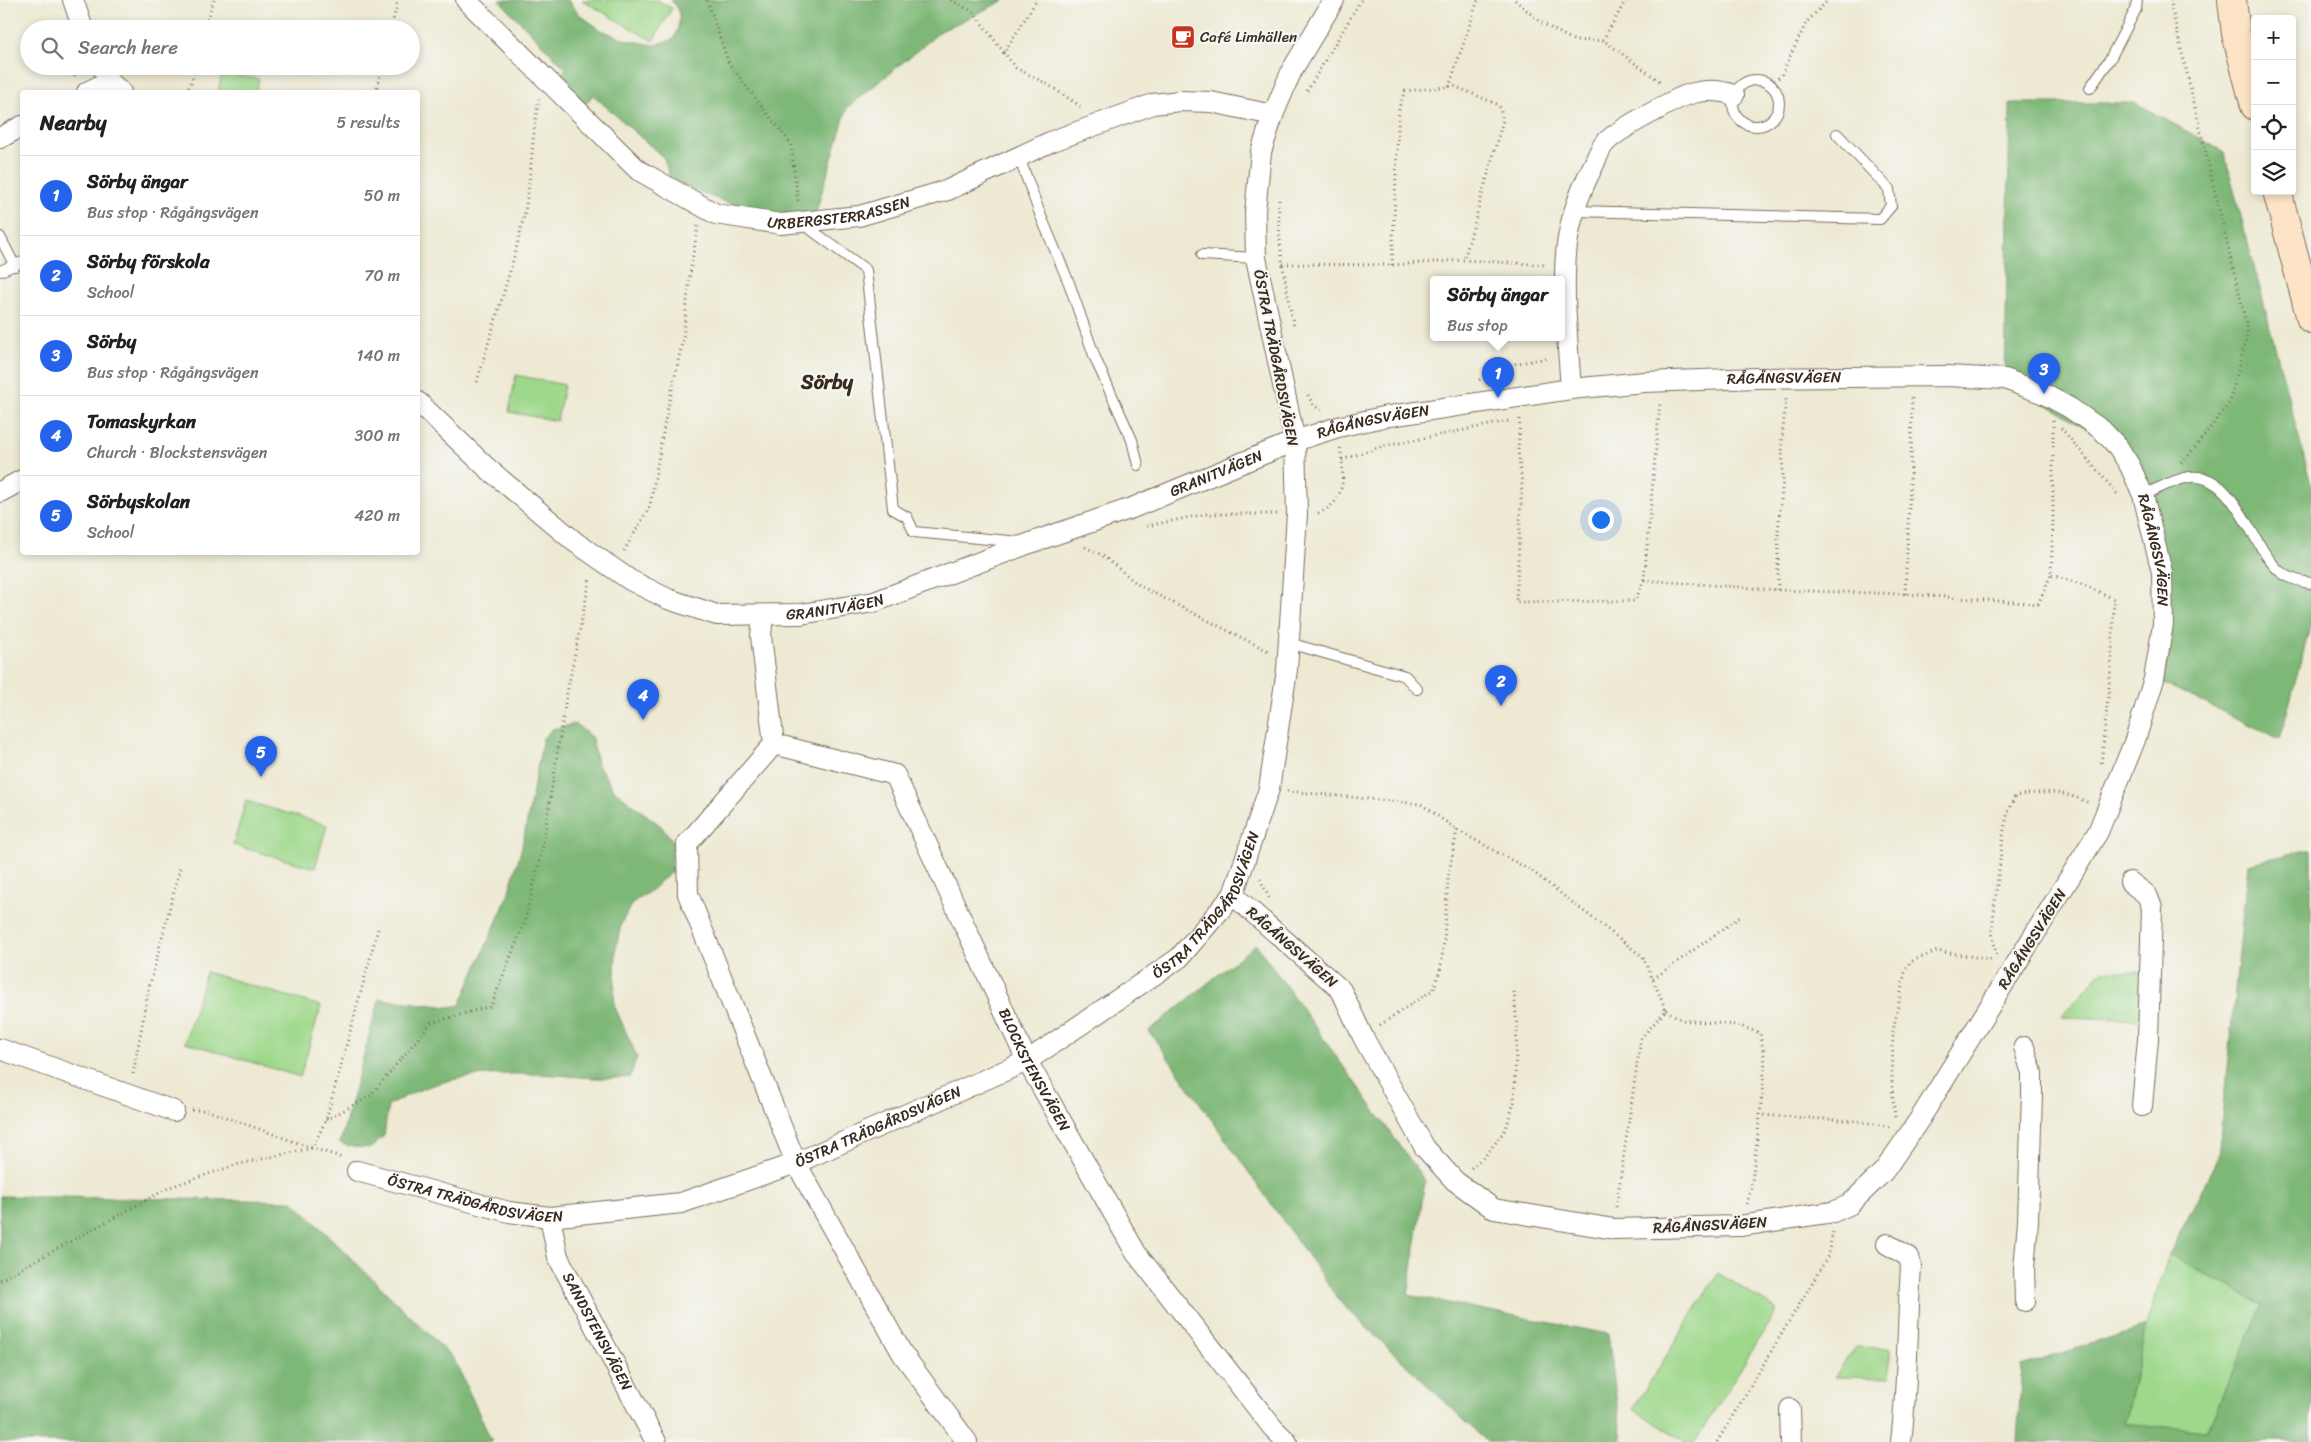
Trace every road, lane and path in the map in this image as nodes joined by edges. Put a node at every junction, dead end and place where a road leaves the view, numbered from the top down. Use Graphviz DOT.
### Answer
graph roads {
  1 [pos="73,0"];
  2 [pos="214,0"];
  3 [pos="398,0"];
  4 [pos="466,0"];
  5 [pos="708,0"];
  6 [pos="951,0"];
  7 [pos="1037,0"];
  8 [pos="1334,0"];
  9 [pos="1361,0"];
  10 [pos="1478,0"];
  11 [pos="1516,0"];
  12 [pos="1626,0"];
  13 [pos="1828,0"];
  14 [pos="2138,0"];
  15 [pos="2171,0"];
  16 [pos="2232,0"];
  17 [pos="80,20"];
  18 [pos="207,20"];
  19 [pos="393,20"];
  20 [pos="1603,40"];
  21 [pos="1004,54"];
  22 [pos="194,75"];
  23 [pos="380,75"];
  24 [pos="544,76"];
  25 [pos="110,80"];
  26 [pos="1770,84"];
  27 [pos="1449,87"];
  28 [pos="2090,88"];
  29 [pos="91,90"];
  30 [pos="187,90"];
  31 [pos="376,90"];
  32 [pos="1734,95"];
  33 [pos="1680,96"];
  34 [pos="1304,97"];
  35 [pos="2255,105"];
  36 [pos="1273,115"];
  37 [pos="1101,122"];
  38 [pos="20,127"];
  39 [pos="1837,134"];
  40 [pos="0,138"];
  41 [pos="1019,157"];
  42 [pos="1279,194"];
  43 [pos="2278,195"];
  44 [pos="702,206"];
  45 [pos="1575,211"];
  46 [pos="801,223"];
  47 [pos="0,237"];
  48 [pos="1202,255"];
  49 [pos="1256,258"];
  50 [pos="1464,260"];
  51 [pos="19,264"];
  52 [pos="1283,264"];
  53 [pos="1392,265"];
  54 [pos="1566,266"];
  55 [pos="0,271"];
  56 [pos="2311,319"];
  57 [pos="1294,329"];
  58 [pos="1568,354"];
  59 [pos="477,382"];
  60 [pos="1475,383"];
  61 [pos="1571,389"];
  62 [pos="1307,391"];
  63 [pos="1912,393"];
  64 [pos="1920,393"];
  65 [pos="1903,394"];
  66 [pos="1778,399"];
  67 [pos="1786,399"];
  68 [pos="1796,399"];
  69 [pos="1660,402"];
  70 [pos="1670,402"];
  71 [pos="1651,403"];
  72 [pos="420,404"];
  73 [pos="1529,418"];
  74 [pos="1520,419"];
  75 [pos="1338,427"];
  76 [pos="1296,441"];
  77 [pos="1342,460"];
  78 [pos="1138,465"];
  79 [pos="20,481"];
  80 [pos="2165,485"];
  81 [pos="0,492"];
  82 [pos="2143,495"];
  83 [pos="2120,497"];
  84 [pos="1297,514"];
  85 [pos="1141,527"];
  86 [pos="1051,536"];
  87 [pos="1030,543"];
  88 [pos="614,569"];
  89 [pos="584,572"];
  90 [pos="2051,575"];
  91 [pos="590,579"];
  92 [pos="1644,580"];
  93 [pos="2311,583"];
  94 [pos="598,584"];
  95 [pos="1778,590"];
  96 [pos="1905,594"];
  97 [pos="763,615"];
  98 [pos="1289,644"];
  99 [pos="1287,670"];
  100 [pos="1417,689"];
  101 [pos="774,744"];
  102 [pos="2101,771"];
  103 [pos="1270,789"];
  104 [pos="2090,804"];
  105 [pos="1457,830"];
  106 [pos="180,868"];
  107 [pos="1258,875"];
  108 [pos="2130,882"];
  109 [pos="1233,895"];
  110 [pos="1272,903"];
  111 [pos="1740,916"];
  112 [pos="378,930"];
  113 [pos="2002,953"];
  114 [pos="1997,961"];
  115 [pos="1993,968"];
  116 [pos="1653,978"];
  117 [pos="1514,991"];
  118 [pos="1666,1010"];
  119 [pos="1363,1037"];
  120 [pos="2024,1047"];
  121 [pos="0,1049"];
  122 [pos="1027,1061"];
  123 [pos="129,1094"];
  124 [pos="2142,1106"];
  125 [pos="174,1111"];
  126 [pos="1760,1116"];
  127 [pos="1895,1118"];
  128 [pos="326,1120"];
  129 [pos="1892,1135"];
  130 [pos="312,1148"];
  131 [pos="796,1163"];
  132 [pos="357,1171"];
  133 [pos="1455,1181"];
  134 [pos="1833,1212"];
  135 [pos="550,1217"];
  136 [pos="1740,1226"];
  137 [pos="1614,1229"];
  138 [pos="1887,1244"];
  139 [pos="0,1280"];
  140 [pos="2025,1301"];
  141 [pos="1790,1409"];
  142 [pos="656,1442"];
  143 [pos="966,1442"];
  144 [pos="1287,1442"];
  145 [pos="1718,1442"];
  146 [pos="1791,1442"];
  147 [pos="1902,1442"];
  1 -- 17 [label="street"];
  2 -- 18 [label="path"];
  3 -- 19 [label="path"];
  4 -- 24 [label="street, URBERGSTERRASSEN"];
  5 -- 46 [label="path"];
  6 -- 21 [label="path"];
  7 -- 21 [label="path"];
  8 -- 36 [label="street, ÖSTRA TRÄDGÅRDSVÄGEN"];
  9 -- 34 [label="path"];
  10 -- 27 [label="path"];
  11 -- 20 [label="path"];
  12 -- 20 [label="path"];
  13 -- 26 [label="path"];
  14 -- 28 [label="lane"];
  15 -- 80 [label="path"];
  16 -- 35 [label="main road"];
  20 -- 33 [label="path"];
  21 -- 37 [label="path"];
  22 -- 30 [label="path"];
  23 -- 31 [label="path"];
  24 -- 44 [label="street, URBERGSTERRASSEN"];
  24 -- 59 [label="path"];
  25 -- 29 [label="street"];
  26 -- 32 [label="lane"];
  26 -- 32 [label="lane"];
  27 -- 50 [label="path"];
  27 -- 53 [label="path"];
  32 -- 33 [label="street"];
  33 -- 45 [label="street"];
  36 -- 37 [label="street, URBERGSTERRASSEN"];
  36 -- 49 [label="street, ÖSTRA TRÄDGÅRDSVÄGEN"];
  37 -- 41 [label="street, URBERGSTERRASSEN"];
  38 -- 40 [label="street"];
  39 -- 45 [label="lane"];
  41 -- 46 [label="street, URBERGSTERRASSEN"];
  41 -- 78 [label="lane"];
  42 -- 52 [label="path"];
  43 -- 56 [label="main road"];
  44 -- 46 [label="street, URBERGSTERRASSEN"];
  44 -- 88 [label="path"];
  45 -- 54 [label="street"];
  46 -- 87 [label="lane"];
  47 -- 51 [label="lane"];
  48 -- 49 [label="lane"];
  49 -- 76 [label="street, ÖSTRA TRÄDGÅRDSVÄGEN"];
  50 -- 53 [label="path"];
  50 -- 54 [label="path"];
  51 -- 55 [label="lane"];
  52 -- 53 [label="path"];
  52 -- 57 [label="path"];
  54 -- 58 [label="street"];
  58 -- 60 [label="path"];
  58 -- 61 [label="street"];
  61 -- 75 [label="street, RÅGÅNGSVÄGEN"];
  61 -- 82 [label="street, RÅGÅNGSVÄGEN"];
  62 -- 75 [label="path"];
  63 -- 64 [label="path"];
  63 -- 65 [label="path"];
  63 -- 96 [label="path"];
  66 -- 67 [label="path"];
  67 -- 68 [label="path"];
  67 -- 95 [label="path"];
  69 -- 70 [label="path"];
  69 -- 71 [label="path"];
  69 -- 92 [label="path"];
  72 -- 88 [label="street, GRANITVÄGEN"];
  73 -- 74 [label="path"];
  74 -- 77 [label="path"];
  74 -- 92 [label="path"];
  75 -- 76 [label="street, RÅGÅNGSVÄGEN"];
  75 -- 77 [label="path"];
  76 -- 84 [label="street, ÖSTRA TRÄDGÅRDSVÄGEN"];
  76 -- 86 [label="street, GRANITVÄGEN"];
  77 -- 84 [label="path"];
  79 -- 81 [label="street"];
  80 -- 82 [label="lane"];
  80 -- 93 [label="lane"];
  82 -- 134 [label="street, RÅGÅNGSVÄGEN"];
  83 -- 90 [label="path"];
  84 -- 85 [label="path"];
  84 -- 98 [label="street, ÖSTRA TRÄDGÅRDSVÄGEN"];
  86 -- 87 [label="street, GRANITVÄGEN"];
  86 -- 99 [label="path"];
  87 -- 97 [label="street, GRANITVÄGEN"];
  88 -- 97 [label="street, GRANITVÄGEN"];
  89 -- 91 [label="path"];
  90 -- 96 [label="path"];
  90 -- 102 [label="path"];
  91 -- 94 [label="path"];
  91 -- 128 [label="path"];
  92 -- 95 [label="path"];
  95 -- 96 [label="path"];
  97 -- 101 [label="street"];
  98 -- 99 [label="street, ÖSTRA TRÄDGÅRDSVÄGEN"];
  98 -- 100 [label="lane"];
  99 -- 103 [label="street, ÖSTRA TRÄDGÅRDSVÄGEN"];
  101 -- 122 [label="street, BLOCKSTENSVÄGEN"];
  101 -- 131 [label="street"];
  103 -- 105 [label="path"];
  103 -- 109 [label="street, ÖSTRA TRÄDGÅRDSVÄGEN"];
  104 -- 114 [label="path"];
  105 -- 116 [label="path"];
  105 -- 119 [label="path"];
  106 -- 123 [label="path"];
  107 -- 110 [label="path"];
  108 -- 124 [label="street"];
  109 -- 119 [label="street, RÅGÅNGSVÄGEN"];
  109 -- 122 [label="street, ÖSTRA TRÄDGÅRDSVÄGEN"];
  111 -- 116 [label="path"];
  112 -- 128 [label="path"];
  113 -- 114 [label="path"];
  114 -- 115 [label="path"];
  114 -- 127 [label="path"];
  116 -- 118 [label="path"];
  117 -- 133 [label="path"];
  118 -- 126 [label="path"];
  118 -- 137 [label="path"];
  119 -- 133 [label="street, RÅGÅNGSVÄGEN"];
  120 -- 140 [label="street"];
  121 -- 123 [label="street"];
  122 -- 131 [label="street, ÖSTRA TRÄDGÅRDSVÄGEN"];
  122 -- 144 [label="street, BLOCKSTENSVÄGEN"];
  123 -- 125 [label="street"];
  125 -- 130 [label="path"];
  126 -- 129 [label="path"];
  126 -- 136 [label="path"];
  128 -- 130 [label="path"];
  130 -- 132 [label="path"];
  130 -- 139 [label="path"];
  131 -- 135 [label="street, ÖSTRA TRÄDGÅRDSVÄGEN"];
  131 -- 143 [label="street"];
  132 -- 135 [label="street, ÖSTRA TRÄDGÅRDSVÄGEN"];
  133 -- 137 [label="street, RÅGÅNGSVÄGEN"];
  134 -- 136 [label="street, RÅGÅNGSVÄGEN"];
  134 -- 145 [label="path"];
  135 -- 142 [label="street, SANDSTENSVÄGEN"];
  136 -- 137 [label="street, RÅGÅNGSVÄGEN"];
  138 -- 147 [label="street"];
  141 -- 146 [label="street"];
}
